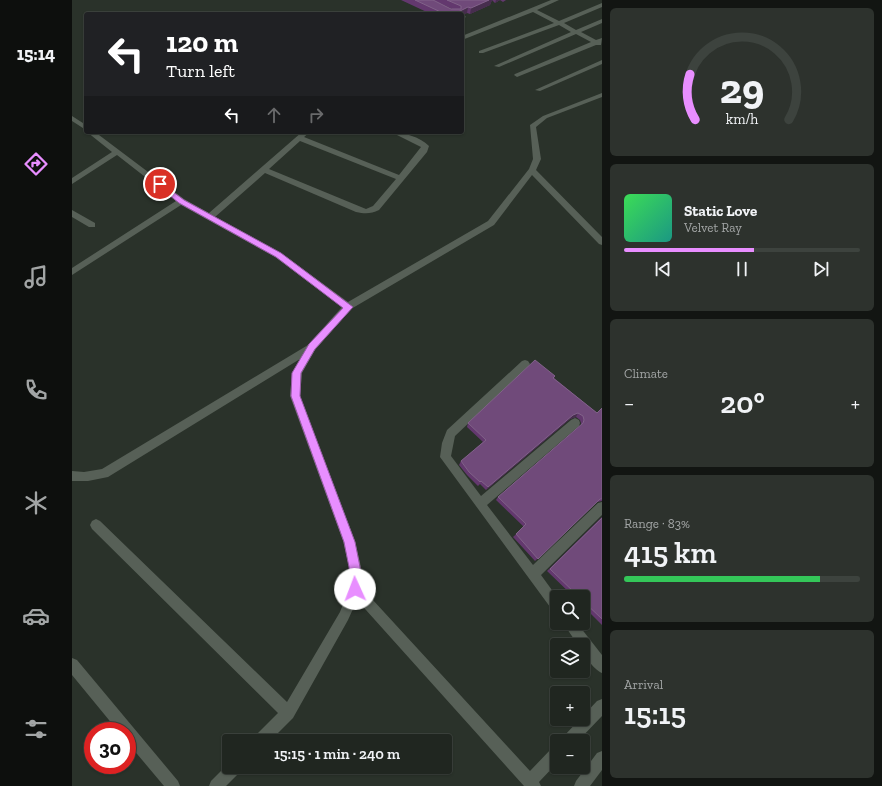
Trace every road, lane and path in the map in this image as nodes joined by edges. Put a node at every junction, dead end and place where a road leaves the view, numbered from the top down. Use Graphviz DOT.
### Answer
graph roads {
  1 [pos="556,0"];
  2 [pos="602,5"];
  3 [pos="534,10"];
  4 [pos="602,21"];
  5 [pos="559,23"];
  6 [pos="576,32"];
  7 [pos="464,37"];
  8 [pos="600,43"];
  9 [pos="481,52"];
  10 [pos="602,62"];
  11 [pos="497,66"];
  12 [pos="517,75"];
  13 [pos="538,90"];
  14 [pos="602,95"];
  15 [pos="72,118"];
  16 [pos="84,127"];
  17 [pos="94,134"];
  18 [pos="304,134"];
  19 [pos="400,134"];
  20 [pos="300,138"];
  21 [pos="117,152"];
  22 [pos="263,169"];
  23 [pos="532,170"];
  24 [pos="401,178"];
  25 [pos="72,182"];
  26 [pos="181,201"];
  27 [pos="72,213"];
  28 [pos="210,217"];
  29 [pos="92,225"];
  30 [pos="602,242"];
  31 [pos="72,272"];
  32 [pos="348,307"];
  33 [pos="312,347"];
  34 [pos="525,364"];
  35 [pos="575,423"];
  36 [pos="72,476"];
  37 [pos="480,504"];
  38 [pos="602,507"];
  39 [pos="96,525"];
  40 [pos="533,574"];
  41 [pos="355,589"];
  42 [pos="550,597"];
  43 [pos="574,630"];
  44 [pos="601,664"];
  45 [pos="72,665"];
  46 [pos="602,706"];
  47 [pos="288,712"];
  48 [pos="267,734"];
  49 [pos="576,734"];
  50 [pos="602,758"];
  51 [pos="550,762"];
  52 [pos="228,774"];
  53 [pos="532,784"];
  54 [pos="173,786"];
  55 [pos="216,786"];
  56 [pos="581,786"];
  1 -- 3 [label="street"];
  2 -- 5 [label="street"];
  3 -- 5 [label="street"];
  3 -- 7 [label="street"];
  4 -- 6 [label="street"];
  5 -- 6 [label="street"];
  5 -- 9 [label="street"];
  6 -- 8 [label="street"];
  6 -- 11 [label="street"];
  8 -- 12 [label="street"];
  10 -- 13 [label="street"];
  14 -- 23 [label="street"];
  15 -- 16 [label="street"];
  17 -- 21 [label="street"];
  18 -- 20 [label="street"];
  19 -- 24 [label="street"];
  20 -- 22 [label="street"];
  20 -- 24 [label="street"];
  21 -- 25 [label="street"];
  21 -- 26 [label="street"];
  22 -- 24 [label="street"];
  22 -- 28 [label="street"];
  23 -- 30 [label="street"];
  23 -- 32 [label="street"];
  26 -- 28 [label="street"];
  26 -- 31 [label="street"];
  27 -- 29 [label="street"];
  28 -- 32 [label="street"];
  32 -- 33 [label="street"];
  33 -- 36 [label="street"];
  33 -- 41 [label="street"];
  34 -- 37 [label="street"];
  35 -- 37 [label="street"];
  37 -- 40 [label="street"];
  38 -- 40 [label="street"];
  39 -- 47 [label="street"];
  40 -- 42 [label="street"];
  41 -- 47 [label="street"];
  41 -- 53 [label="street"];
  43 -- 44 [label="street"];
  45 -- 54 [label="street"];
  46 -- 49 [label="street"];
  47 -- 48 [label="street"];
  50 -- 56 [label="street"];
  51 -- 53 [label="street"];
  52 -- 55 [label="street"];
}
